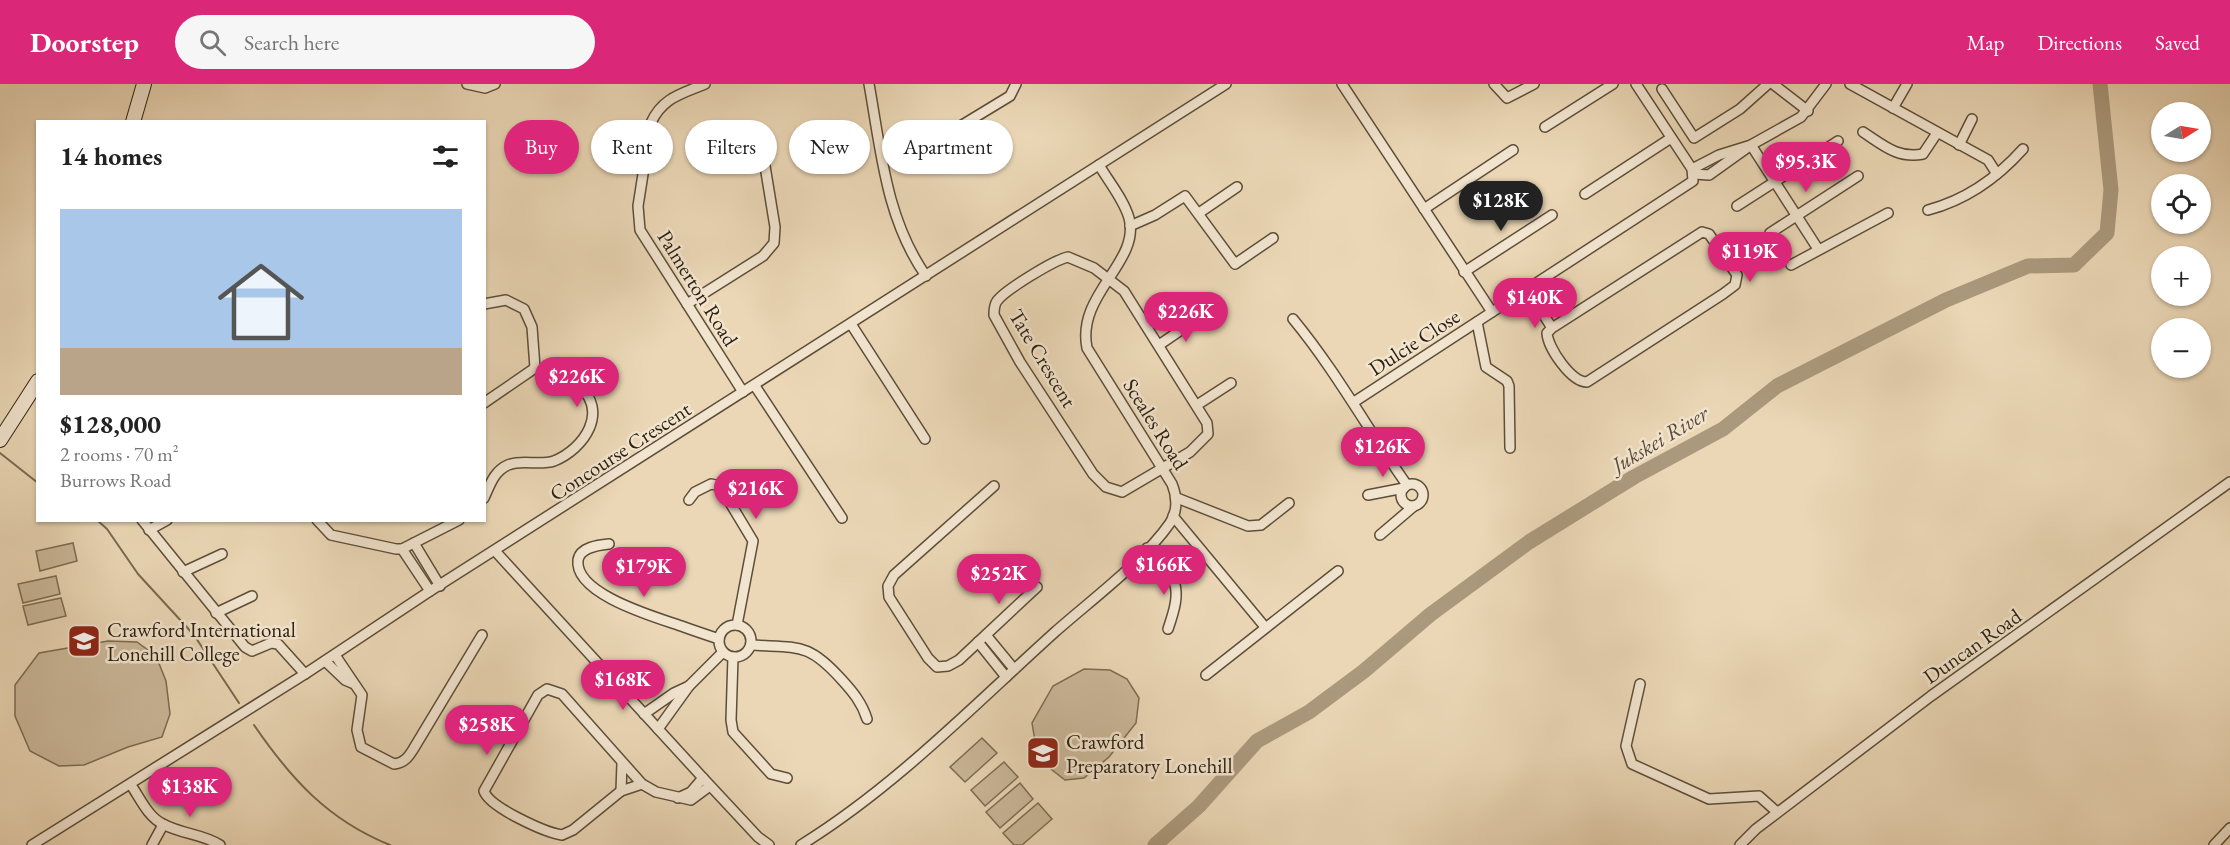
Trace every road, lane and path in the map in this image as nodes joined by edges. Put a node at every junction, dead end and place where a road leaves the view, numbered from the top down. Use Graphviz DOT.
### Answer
graph roads {
  1 [pos="144,84"];
  2 [pos="467,84"];
  3 [pos="495,84"];
  4 [pos="705,84"];
  5 [pos="869,84"];
  6 [pos="1016,84"];
  7 [pos="1226,84"];
  8 [pos="1342,84"];
  9 [pos="1494,84"];
  10 [pos="1534,84"];
  11 [pos="1613,84"];
  12 [pos="1636,84"];
  13 [pos="1768,84"];
  14 [pos="1773,84"];
  15 [pos="1826,84"];
  16 [pos="1850,84"];
  17 [pos="1907,84"];
  18 [pos="1214,88"];
  19 [pos="1662,89"];
  20 [pos="1893,108"];
  21 [pos="1808,111"];
  22 [pos="1972,119"];
  23 [pos="134,120"];
  24 [pos="1545,128"];
  25 [pos="1863,132"];
  26 [pos="1937,133"];
  27 [pos="1671,138"];
  28 [pos="1838,141"];
  29 [pos="1751,145"];
  30 [pos="1959,145"];
  31 [pos="880,146"];
  32 [pos="2023,149"];
  33 [pos="1513,150"];
  34 [pos="1099,165"];
  35 [pos="1693,171"];
  36 [pos="766,174"];
  37 [pos="1997,174"];
  38 [pos="1858,176"];
  39 [pos="1774,182"];
  40 [pos="1237,187"];
  41 [pos="1585,194"];
  42 [pos="1737,206"];
  43 [pos="1424,209"];
  44 [pos="1928,210"];
  45 [pos="1200,213"];
  46 [pos="1888,213"];
  47 [pos="1552,215"];
  48 [pos="1796,216"];
  49 [pos="1130,226"];
  50 [pos="1770,232"];
  51 [pos="1273,238"];
  52 [pos="1818,249"];
  53 [pos="1791,265"];
  54 [pos="1464,273"];
  55 [pos="926,276"];
  56 [pos="1107,280"];
  57 [pos="1528,290"];
  58 [pos="486,304"];
  59 [pos="687,304"];
  60 [pos="1492,312"];
  61 [pos="1197,319"];
  62 [pos="1293,319"];
  63 [pos="1477,322"];
  64 [pos="851,324"];
  65 [pos="1552,328"];
  66 [pos="1160,345"];
  67 [pos="535,368"];
  68 [pos="1231,383"];
  69 [pos="36,384"];
  70 [pos="755,386"];
  71 [pos="743,392"];
  72 [pos="36,396"];
  73 [pos="486,402"];
  74 [pos="1354,402"];
  75 [pos="1197,405"];
  76 [pos="926,439"];
  77 [pos="0,440"];
  78 [pos="1510,448"];
  79 [pos="0,450"];
  80 [pos="1161,470"];
  81 [pos="2230,482"];
  82 [pos="994,486"];
  83 [pos="1405,487"];
  84 [pos="486,494"];
  85 [pos="1368,495"];
  86 [pos="1177,498"];
  87 [pos="689,500"];
  88 [pos="1289,503"];
  89 [pos="1414,506"];
  90 [pos="1173,516"];
  91 [pos="842,518"];
  92 [pos="143,522"];
  93 [pos="163,522"];
  94 [pos="319,522"];
  95 [pos="455,522"];
  96 [pos="149,530"];
  97 [pos="1380,536"];
  98 [pos="414,543"];
  99 [pos="609,544"];
  100 [pos="1147,548"];
  101 [pos="402,549"];
  102 [pos="496,552"];
  103 [pos="222,554"];
  104 [pos="1338,571"];
  105 [pos="183,572"];
  106 [pos="440,586"];
  107 [pos="1037,587"];
  108 [pos="430,591"];
  109 [pos="252,596"];
  110 [pos="216,613"];
  111 [pos="737,625"];
  112 [pos="1265,627"];
  113 [pos="1168,629"];
  114 [pos="482,635"];
  115 [pos="719,639"];
  116 [pos="982,639"];
  117 [pos="751,645"];
  118 [pos="723,652"];
  119 [pos="335,655"];
  120 [pos="733,657"];
  121 [pos="325,661"];
  122 [pos="1014,669"];
  123 [pos="305,674"];
  124 [pos="1206,675"];
  125 [pos="1006,677"];
  126 [pos="352,682"];
  127 [pos="1640,684"];
  128 [pos="689,686"];
  129 [pos="644,714"];
  130 [pos="867,718"];
  131 [pos="658,729"];
  132 [pos="622,762"];
  133 [pos="787,778"];
  134 [pos="706,782"];
  135 [pos="642,784"];
  136 [pos="131,785"];
  137 [pos="621,790"];
  138 [pos="1777,812"];
  139 [pos="164,825"];
  140 [pos="2230,828"];
  141 [pos="34,844"];
  142 [pos="152,845"];
  143 [pos="220,845"];
  144 [pos="769,845"];
  145 [pos="801,845"];
  146 [pos="1740,845"];
  147 [pos="2214,845"];
  1 -- 23 [label="street"];
  2 -- 3 [label="street"];
  4 -- 59 [label="street, Palmerton Road"];
  5 -- 31 [label="street"];
  6 -- 31 [label="street"];
  7 -- 18 [label="street, Concourse Crescent"];
  8 -- 43 [label="street"];
  9 -- 10 [label="street"];
  11 -- 24 [label="street"];
  12 -- 27 [label="street"];
  13 -- 19 [label="street"];
  14 -- 21 [label="street"];
  15 -- 21 [label="street"];
  16 -- 20 [label="street"];
  17 -- 20 [label="street"];
  18 -- 34 [label="street, Concourse Crescent"];
  20 -- 26 [label="street"];
  21 -- 29 [label="street"];
  22 -- 30 [label="street"];
  25 -- 26 [label="street"];
  26 -- 30 [label="street"];
  27 -- 35 [label="street"];
  27 -- 41 [label="street"];
  28 -- 39 [label="street"];
  29 -- 35 [label="street"];
  29 -- 35 [label="street"];
  29 -- 39 [label="street"];
  30 -- 37 [label="street"];
  31 -- 55 [label="street"];
  32 -- 37 [label="street"];
  33 -- 43 [label="street"];
  34 -- 49 [label="street"];
  34 -- 55 [label="street, Concourse Crescent"];
  35 -- 57 [label="street, Dulcie Close"];
  36 -- 59 [label="street"];
  37 -- 44 [label="street"];
  38 -- 48 [label="street"];
  39 -- 42 [label="street"];
  39 -- 48 [label="street"];
  40 -- 45 [label="street"];
  43 -- 54 [label="street"];
  45 -- 49 [label="street"];
  45 -- 51 [label="street"];
  46 -- 52 [label="street"];
  47 -- 54 [label="street"];
  48 -- 50 [label="street"];
  48 -- 52 [label="street"];
  49 -- 56 [label="street, Sceales Road"];
  52 -- 53 [label="street"];
  54 -- 60 [label="street"];
  55 -- 64 [label="street, Concourse Crescent"];
  56 -- 66 [label="street"];
  56 -- 80 [label="street, Sceales Road"];
  56 -- 80 [label="street, Tate Crescent"];
  57 -- 60 [label="street, Dulcie Close"];
  57 -- 65 [label="street"];
  58 -- 67 [label="street"];
  59 -- 71 [label="street, Palmerton Road"];
  60 -- 63 [label="street, Dulcie Close"];
  61 -- 66 [label="street"];
  62 -- 74 [label="street"];
  63 -- 74 [label="street, Dulcie Close"];
  63 -- 78 [label="street"];
  64 -- 70 [label="street, Concourse Crescent"];
  64 -- 76 [label="street"];
  65 -- 65 [label="street"];
  66 -- 75 [label="street"];
  67 -- 73 [label="street"];
  67 -- 84 [label="street"];
  68 -- 75 [label="street"];
  69 -- 77 [label="street"];
  70 -- 71 [label="street, Concourse Crescent"];
  70 -- 91 [label="street"];
  71 -- 102 [label="street, Concourse Crescent"];
  72 -- 79 [label="street"];
  74 -- 83 [label="street"];
  75 -- 80 [label="street"];
  80 -- 86 [label="street, Sceales Road"];
  81 -- 138 [label="street, Duncan Road"];
  82 -- 116 [label="street"];
  83 -- 85 [label="street"];
  83 -- 89 [label="street"];
  83 -- 89 [label="street"];
  86 -- 88 [label="street"];
  86 -- 90 [label="street, Sceales Road"];
  87 -- 111 [label="street"];
  89 -- 97 [label="street"];
  90 -- 100 [label="street, Sceales Road"];
  90 -- 112 [label="street"];
  92 -- 96 [label="street"];
  93 -- 96 [label="street"];
  94 -- 101 [label="street"];
  95 -- 98 [label="street"];
  96 -- 105 [label="street"];
  98 -- 101 [label="street"];
  98 -- 106 [label="street"];
  99 -- 115 [label="street"];
  100 -- 113 [label="street"];
  100 -- 122 [label="street, Sceales Road"];
  101 -- 108 [label="street"];
  102 -- 106 [label="street, Concourse Crescent"];
  102 -- 129 [label="street"];
  103 -- 105 [label="street"];
  104 -- 112 [label="street"];
  105 -- 110 [label="street"];
  106 -- 108 [label="street, Concourse Crescent"];
  107 -- 116 [label="street"];
  108 -- 119 [label="street, Concourse Crescent"];
  109 -- 110 [label="street"];
  110 -- 123 [label="street"];
  111 -- 115 [label="street"];
  111 -- 117 [label="street"];
  112 -- 124 [label="street"];
  114 -- 126 [label="street"];
  115 -- 118 [label="street"];
  116 -- 122 [label="street"];
  116 -- 125 [label="street"];
  117 -- 120 [label="street"];
  117 -- 130 [label="street"];
  118 -- 120 [label="street"];
  118 -- 128 [label="street"];
  119 -- 121 [label="street, Concourse Crescent"];
  119 -- 126 [label="street"];
  120 -- 133 [label="street"];
  121 -- 123 [label="street, Concourse Crescent"];
  121 -- 126 [label="street"];
  122 -- 125 [label="street, Sceales Road"];
  123 -- 136 [label="street, Concourse Crescent"];
  125 -- 145 [label="street, Sceales Road"];
  127 -- 138 [label="street"];
  128 -- 129 [label="street"];
  128 -- 131 [label="street"];
  129 -- 131 [label="street"];
  131 -- 134 [label="street"];
  132 -- 135 [label="street"];
  132 -- 137 [label="street"];
  132 -- 137 [label="street"];
  134 -- 135 [label="street"];
  134 -- 144 [label="street"];
  135 -- 137 [label="street"];
  136 -- 139 [label="street"];
  136 -- 141 [label="street, Concourse Crescent"];
  138 -- 146 [label="street, Duncan Road"];
  139 -- 142 [label="street"];
  139 -- 143 [label="street"];
  140 -- 147 [label="street"];
}
